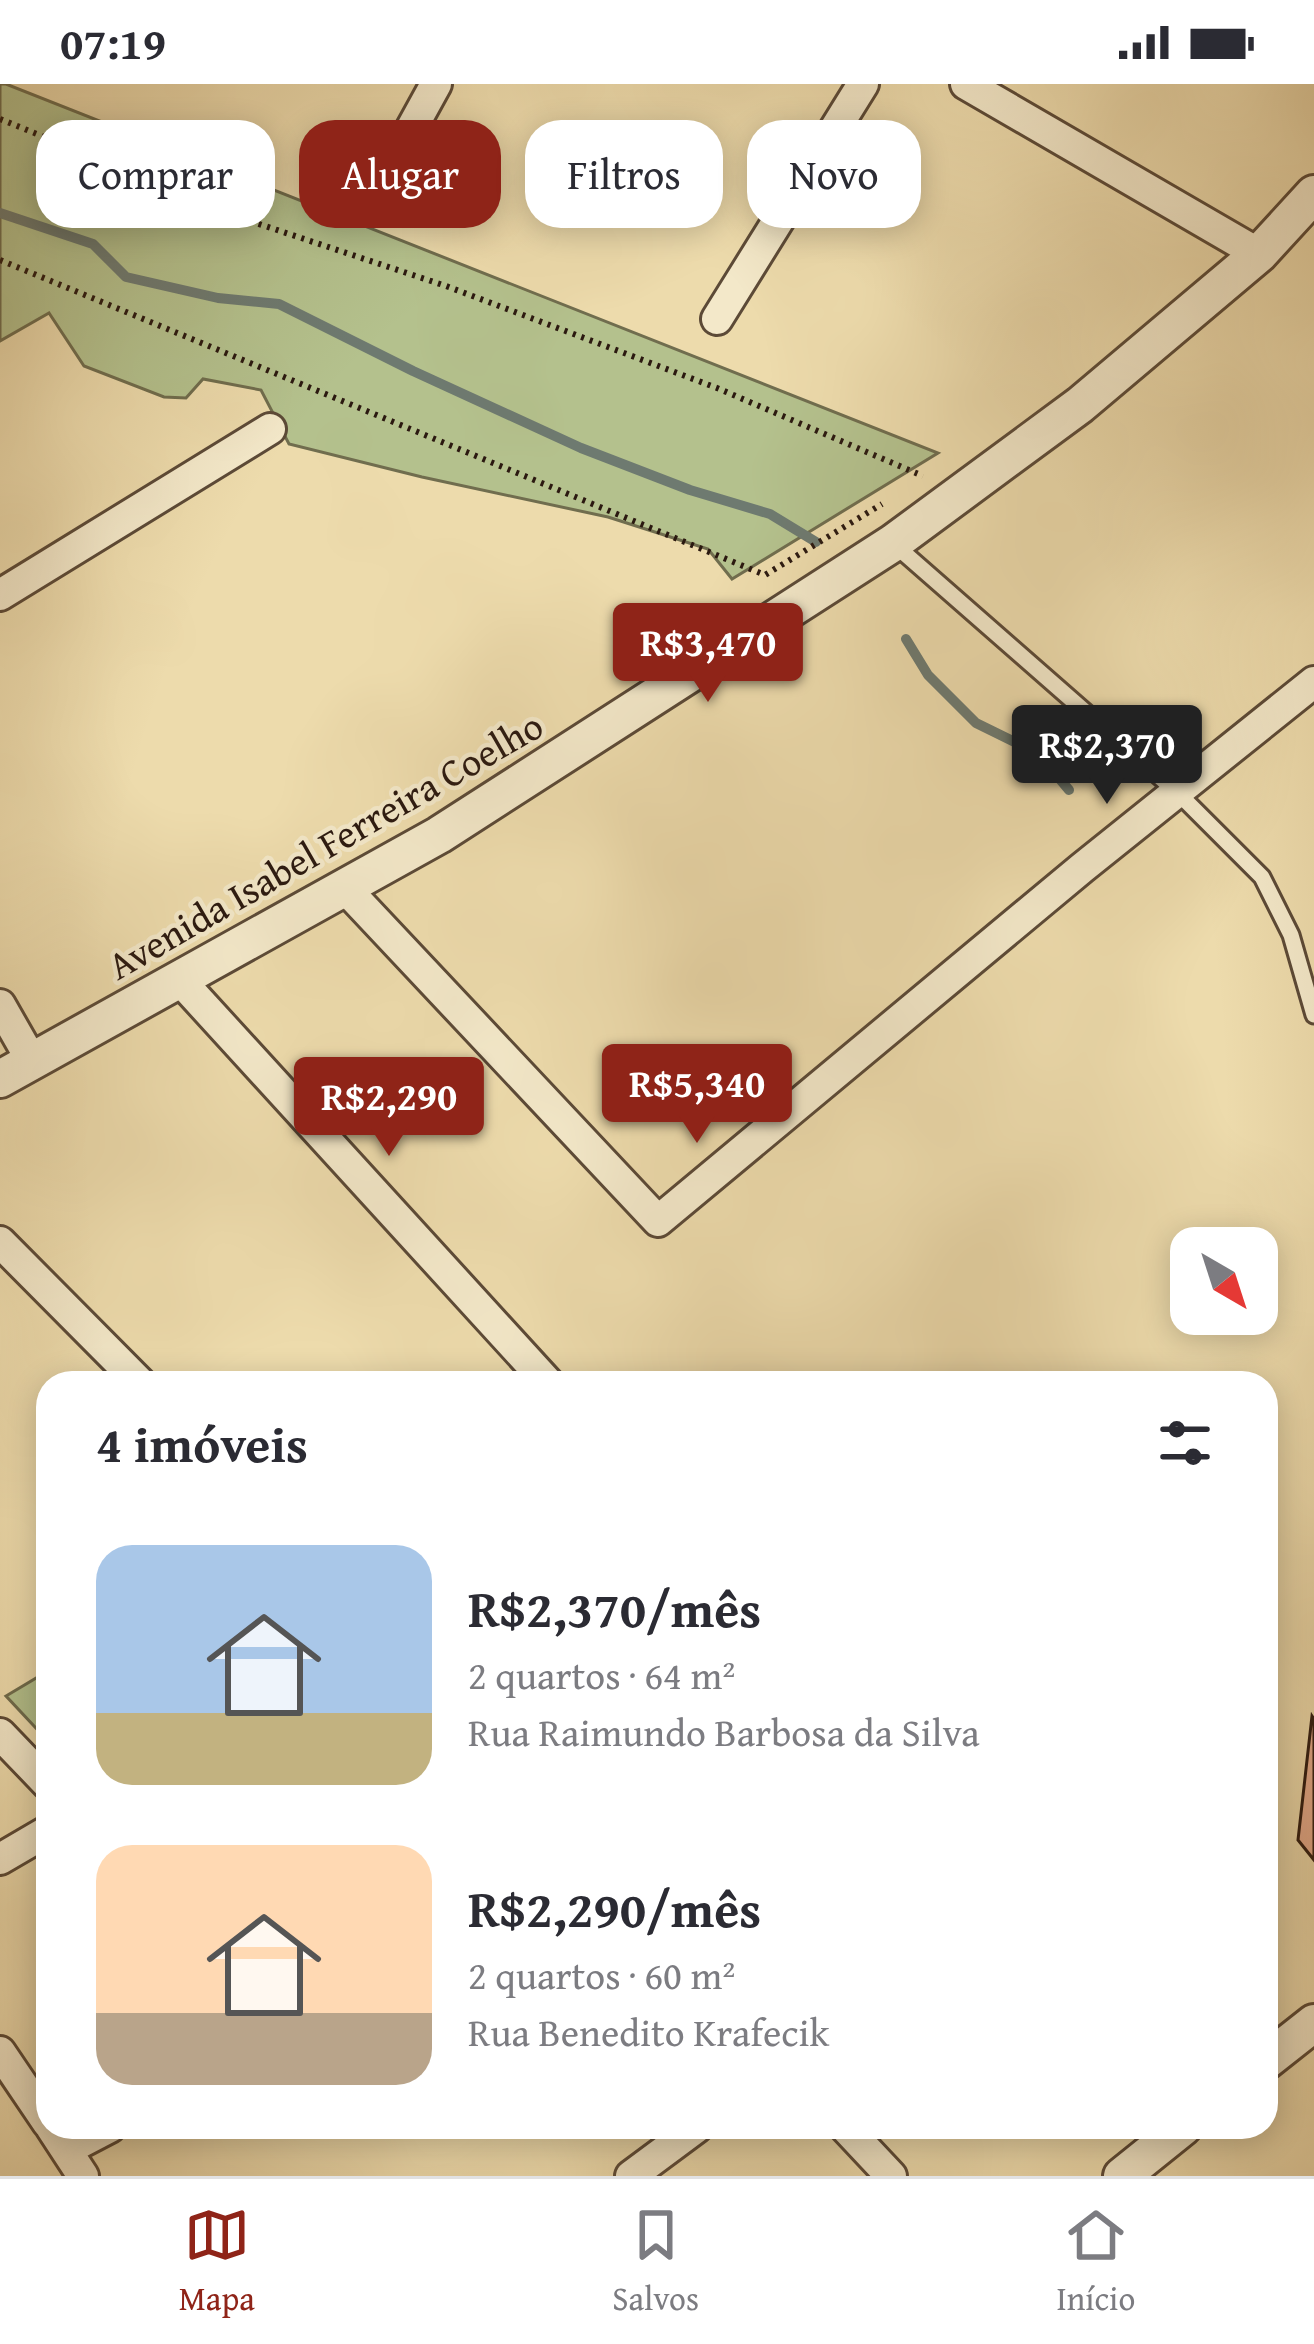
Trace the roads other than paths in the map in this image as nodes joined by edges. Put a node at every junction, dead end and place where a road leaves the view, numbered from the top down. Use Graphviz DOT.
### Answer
graph roads {
  1 [pos="436,84"];
  2 [pos="863,84"];
  3 [pos="967,84"];
  4 [pos="416,120"];
  5 [pos="1314,194"];
  6 [pos="1259,254"];
  7 [pos="716,319"];
  8 [pos="270,429"];
  9 [pos="892,543"];
  10 [pos="0,595"];
  11 [pos="1314,682"];
  12 [pos="1175,795"];
  13 [pos="345,888"];
  14 [pos="180,980"];
  15 [pos="0,1005"];
  16 [pos="1314,1015"];
  17 [pos="32,1060"];
  18 [pos="0,1079"];
  19 [pos="0,1242"];
  20 [pos="128,1371"];
  21 [pos="537,1371"];
  22 [pos="0,1734"];
  23 [pos="36,1772"];
  24 [pos="36,1838"];
  25 [pos="0,1858"];
  26 [pos="1314,2023"];
  27 [pos="0,2052"];
  28 [pos="1278,2052"];
  29 [pos="11,2089"];
  30 [pos="36,2116"];
  31 [pos="681,2139"];
  32 [pos="856,2139"];
  33 [pos="1168,2139"];
  34 [pos="631,2176"];
  35 [pos="891,2176"];
  36 [pos="1122,2176"];
  1 -- 4 [label="street"];
  2 -- 7 [label="street"];
  3 -- 6 [label="street"];
  5 -- 6 [label="street, Avenida Isabel Ferreira Coelho"];
  6 -- 9 [label="street, Avenida Isabel Ferreira Coelho"];
  8 -- 10 [label="street"];
  9 -- 12 [label="lane"];
  9 -- 13 [label="street, Avenida Isabel Ferreira Coelho"];
  11 -- 12 [label="street"];
  12 -- 13 [label="street"];
  12 -- 16 [label="lane"];
  13 -- 14 [label="street, Avenida Isabel Ferreira Coelho"];
  14 -- 17 [label="street, Avenida Isabel Ferreira Coelho"];
  14 -- 21 [label="street"];
  15 -- 17 [label="street"];
  17 -- 18 [label="street, Avenida Isabel Ferreira Coelho"];
  19 -- 20 [label="street"];
  22 -- 23 [label="street"];
  24 -- 25 [label="street"];
  26 -- 28 [label="street"];
  27 -- 29 [label="street"];
  29 -- 30 [label="street"];
  31 -- 34 [label="street"];
  32 -- 35 [label="street"];
  33 -- 36 [label="street"];
}
